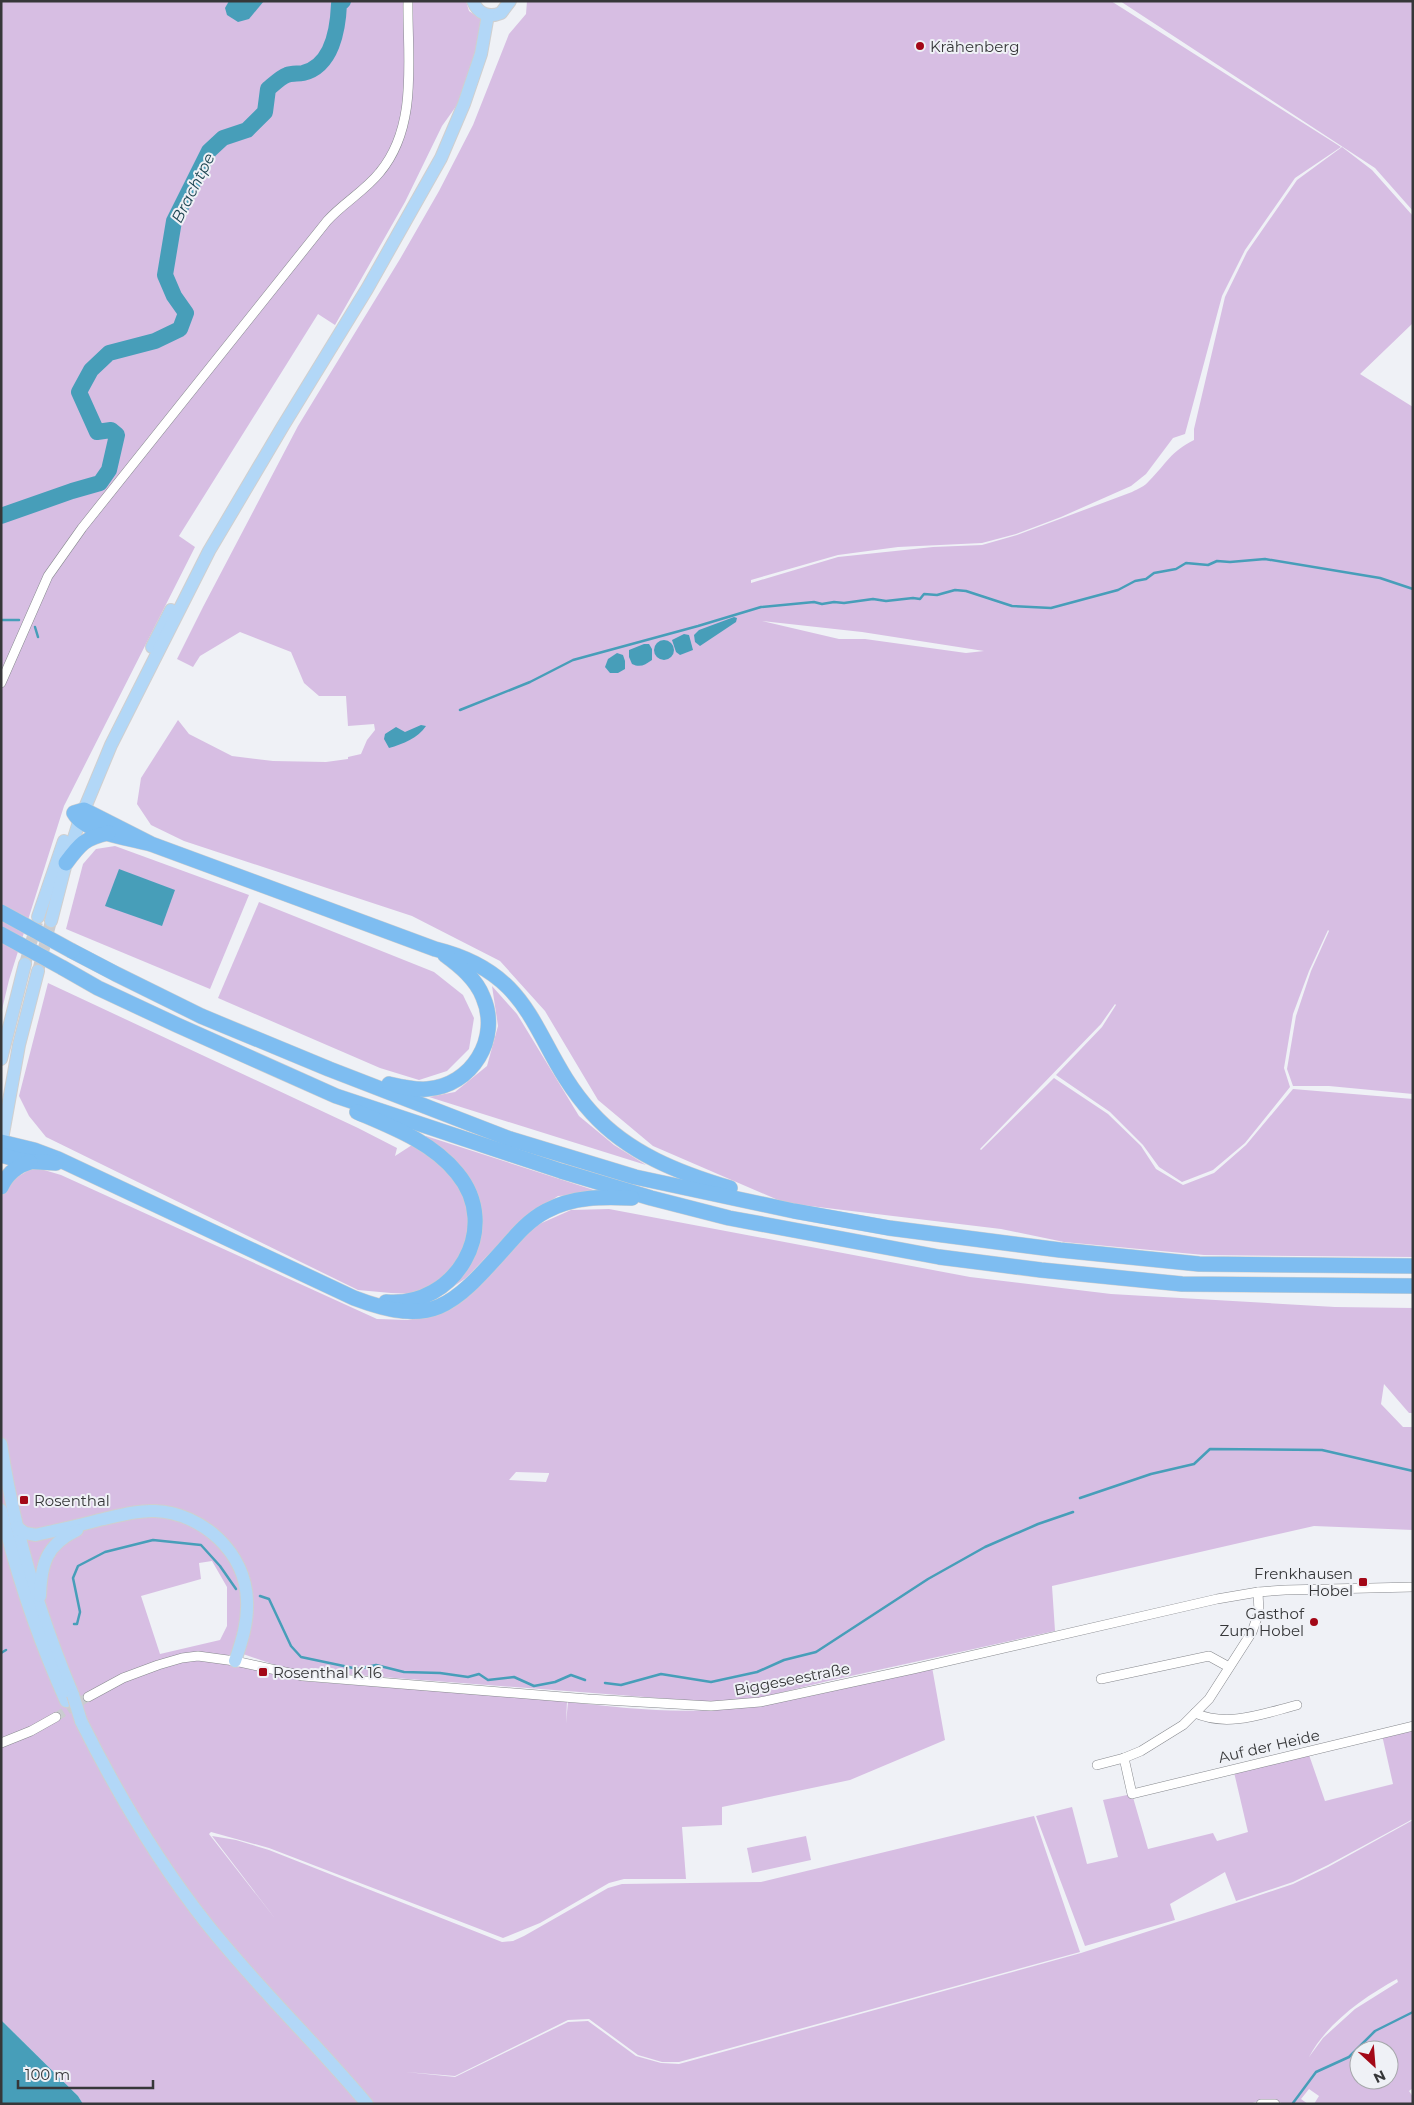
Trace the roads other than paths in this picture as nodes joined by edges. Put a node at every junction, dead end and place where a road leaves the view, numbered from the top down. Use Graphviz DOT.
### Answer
graph roads {
  1 [pos="408,1"];
  2 [pos="473,1"];
  3 [pos="510,1"];
  4 [pos="488,15"];
  5 [pos="1,683"];
  6 [pos="79,815"];
  7 [pos="108,833"];
  8 [pos="151,844"];
  9 [pos="66,862"];
  10 [pos="1,912"];
  11 [pos="38,917"];
  12 [pos="51,921"];
  13 [pos="1,934"];
  14 [pos="435,949"];
  15 [pos="25,964"];
  16 [pos="38,971"];
  17 [pos="1,1059"];
  18 [pos="329,1069"];
  19 [pos="336,1096"];
  20 [pos="1,1143"];
  21 [pos="1,1155"];
  22 [pos="30,1162"];
  23 [pos="75,1167"];
  24 [pos="1,1187"];
  25 [pos="651,1198"];
  26 [pos="794,1211"];
  27 [pos="1413,1266"];
  28 [pos="1413,1286"];
  29 [pos="354,1298"];
  30 [pos="1,1444"];
  31 [pos="1,1510"];
  32 [pos="98,1521"];
  33 [pos="17,1527"];
  34 [pos="7,1553"];
  35 [pos="1413,1587"];
  36 [pos="1258,1592"];
  37 [pos="39,1604"];
  38 [pos="236,1661"];
  39 [pos="1229,1667"];
  40 [pos="1102,1679"];
  41 [pos="88,1697"];
  42 [pos="69,1698"];
  43 [pos="1297,1705"];
  44 [pos="1195,1713"];
  45 [pos="56,1717"];
  46 [pos="1413,1726"];
  47 [pos="1,1743"];
  48 [pos="1124,1758"];
  49 [pos="1097,1765"];
  50 [pos="367,2104"];
  51 [pos="1261,2104"];
  52 [pos="1275,2104"];
  1 -- 5 [label="street"];
  2 -- 4 [label="main road"];
  3 -- 4 [label="main road"];
  4 -- 6 [label="main road"];
  6 -- 7 [label="highway"];
  6 -- 8 [label="highway"];
  6 -- 9 [label="main road"];
  6 -- 11 [label="main road"];
  7 -- 8 [label="highway"];
  7 -- 9 [label="highway"];
  8 -- 14 [label="highway"];
  9 -- 12 [label="main road"];
  10 -- 18 [label="highway, bridge"];
  13 -- 19 [label="highway, bridge"];
  14 -- 18 [label="highway"];
  14 -- 26 [label="highway"];
  15 -- 17 [label="main road"];
  16 -- 20 [label="main road"];
  18 -- 26 [label="highway"];
  19 -- 25 [label="highway"];
  19 -- 29 [label="highway"];
  20 -- 23 [label="highway"];
  21 -- 22 [label="highway"];
  22 -- 23 [label="highway"];
  22 -- 24 [label="highway"];
  23 -- 29 [label="highway"];
  25 -- 28 [label="highway"];
  25 -- 29 [label="highway"];
  26 -- 27 [label="highway"];
  30 -- 33 [label="main road"];
  31 -- 34 [label="main road"];
  32 -- 33 [label="main road"];
  32 -- 37 [label="main road"];
  32 -- 38 [label="main road"];
  33 -- 37 [label="main road"];
  34 -- 42 [label="main road"];
  35 -- 36 [label="street, Biggeseestraße"];
  36 -- 38 [label="street, Biggeseestraße"];
  36 -- 39 [label="street"];
  37 -- 42 [label="main road"];
  38 -- 41 [label="street, Biggeseestraße"];
  39 -- 40 [label="street"];
  39 -- 44 [label="street"];
  42 -- 50 [label="main road, bridge"];
  43 -- 44 [label="street"];
  44 -- 48 [label="street"];
  45 -- 47 [label="street"];
  46 -- 48 [label="street, Auf der Heide"];
  48 -- 49 [label="street"];
  51 -- 52 [label="street"];
}
